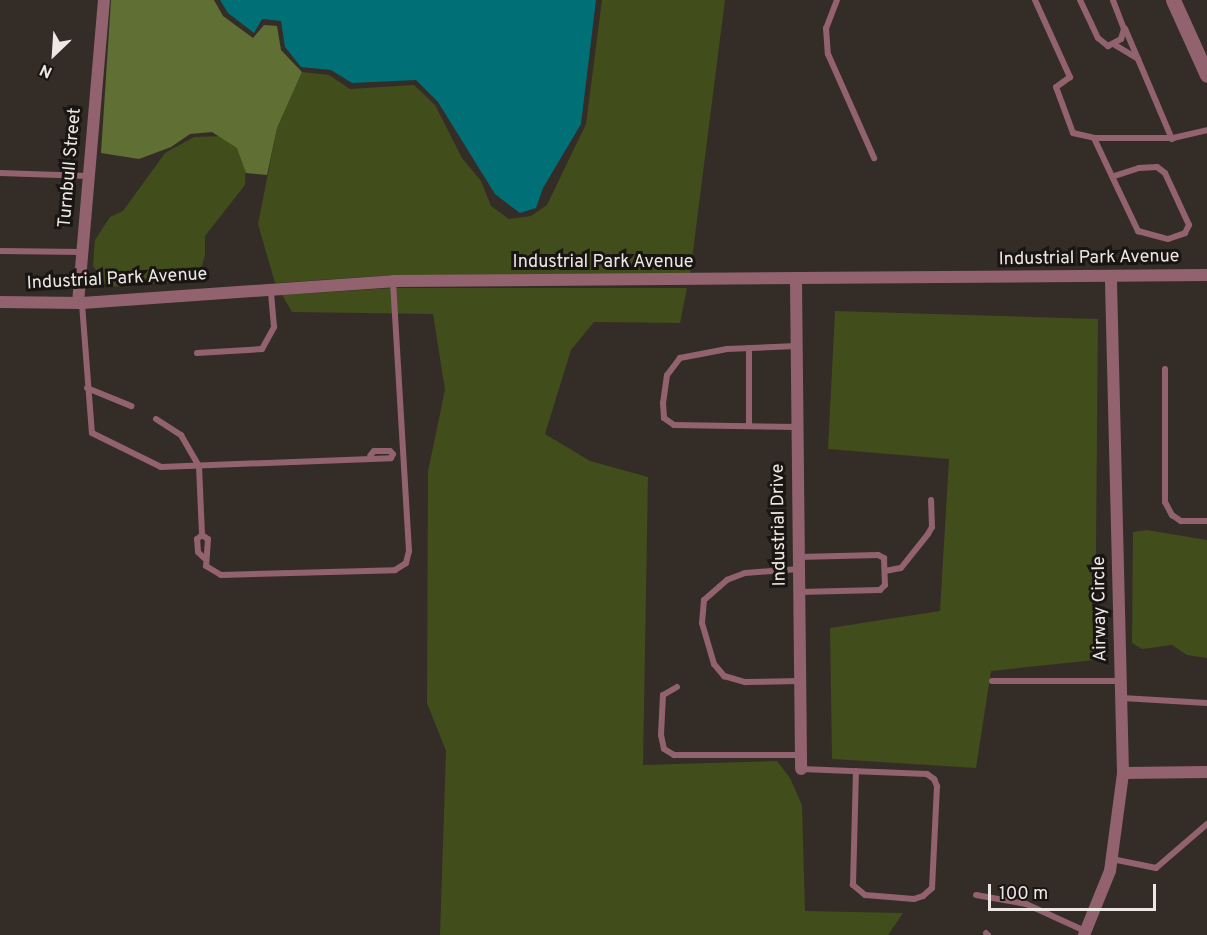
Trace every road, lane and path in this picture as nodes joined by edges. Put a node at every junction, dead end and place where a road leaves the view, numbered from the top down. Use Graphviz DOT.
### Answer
graph roads {
  1 [pos="104,0"];
  2 [pos="837,0"];
  3 [pos="1035,0"];
  4 [pos="1080,0"];
  5 [pos="1113,0"];
  6 [pos="1173,0"];
  7 [pos="1124,28"];
  8 [pos="1115,45"];
  9 [pos="1137,59"];
  10 [pos="1207,75"];
  11 [pos="1207,130"];
  12 [pos="1094,138"];
  13 [pos="1172,138"];
  14 [pos="874,158"];
  15 [pos="0,173"];
  16 [pos="89,176"];
  17 [pos="1112,177"];
  18 [pos="0,251"];
  19 [pos="82,252"];
  20 [pos="1207,275"];
  21 [pos="1111,276"];
  22 [pos="393,281"];
  23 [pos="796,281"];
  24 [pos="271,290"];
  25 [pos="0,302"];
  26 [pos="80,303"];
  27 [pos="796,346"];
  28 [pos="749,348"];
  29 [pos="197,353"];
  30 [pos="1165,369"];
  31 [pos="87,388"];
  32 [pos="131,406"];
  33 [pos="156,419"];
  34 [pos="749,425"];
  35 [pos="797,427"];
  36 [pos="403,454"];
  37 [pos="198,466"];
  38 [pos="931,500"];
  39 [pos="1207,521"];
  40 [pos="202,535"];
  41 [pos="204,558"];
  42 [pos="799,563"];
  43 [pos="885,571"];
  44 [pos="799,592"];
  45 [pos="800,681"];
  46 [pos="992,681"];
  47 [pos="1121,681"];
  48 [pos="677,687"];
  49 [pos="1122,698"];
  50 [pos="1207,703"];
  51 [pos="801,756"];
  52 [pos="801,769"];
  53 [pos="856,771"];
  54 [pos="1207,772"];
  55 [pos="1123,773"];
  56 [pos="1207,824"];
  57 [pos="1111,859"];
  58 [pos="976,895"];
  59 [pos="1085,933"];
  1 -- 16 [label="street, Turnbull Street"];
  2 -- 14 [label="lane"];
  3 -- 12 [label="lane"];
  4 -- 8 [label="lane"];
  5 -- 7 [label="lane"];
  6 -- 10 [label="street"];
  7 -- 8 [label="lane"];
  7 -- 9 [label="lane"];
  8 -- 9 [label="lane"];
  9 -- 13 [label="lane"];
  11 -- 13 [label="lane"];
  12 -- 13 [label="lane"];
  12 -- 17 [label="lane"];
  15 -- 16 [label="lane"];
  16 -- 19 [label="street, Turnbull Street"];
  17 -- 17 [label="lane"];
  18 -- 19 [label="lane"];
  19 -- 26 [label="street, Turnbull Street"];
  20 -- 21 [label="street, Industrial Park Avenue"];
  21 -- 23 [label="street, Industrial Park Avenue"];
  21 -- 47 [label="street, Airway Circle"];
  22 -- 23 [label="street, Industrial Park Avenue"];
  22 -- 24 [label="street, Industrial Park Avenue"];
  22 -- 36 [label="lane"];
  23 -- 27 [label="street, Industrial Drive"];
  24 -- 26 [label="street, Industrial Park Avenue"];
  24 -- 29 [label="lane"];
  25 -- 26 [label="street, Industrial Park Avenue"];
  26 -- 31 [label="lane"];
  27 -- 28 [label="lane"];
  27 -- 35 [label="street, Industrial Drive"];
  28 -- 34 [label="lane"];
  28 -- 34 [label="lane"];
  30 -- 39 [label="lane"];
  31 -- 32 [label="lane"];
  31 -- 37 [label="lane"];
  33 -- 37 [label="lane"];
  34 -- 35 [label="lane"];
  35 -- 42 [label="street, Industrial Drive"];
  36 -- 37 [label="lane"];
  36 -- 41 [label="lane"];
  37 -- 40 [label="lane"];
  38 -- 43 [label="lane"];
  40 -- 41 [label="lane"];
  40 -- 41 [label="lane"];
  42 -- 43 [label="lane"];
  42 -- 44 [label="street, Industrial Drive"];
  42 -- 45 [label="lane"];
  43 -- 44 [label="lane"];
  44 -- 45 [label="street, Industrial Drive"];
  45 -- 51 [label="street, Industrial Drive"];
  46 -- 47 [label="lane"];
  47 -- 49 [label="street, Airway Circle"];
  48 -- 51 [label="lane"];
  49 -- 50 [label="lane"];
  49 -- 55 [label="street, Airway Circle"];
  51 -- 52 [label="street, Industrial Drive"];
  52 -- 53 [label="lane"];
  53 -- 53 [label="lane"];
  54 -- 55 [label="street"];
  55 -- 57 [label="street, Airway Circle"];
  56 -- 57 [label="lane"];
  57 -- 59 [label="street, Airway Circle"];
  58 -- 59 [label="lane"];
}
